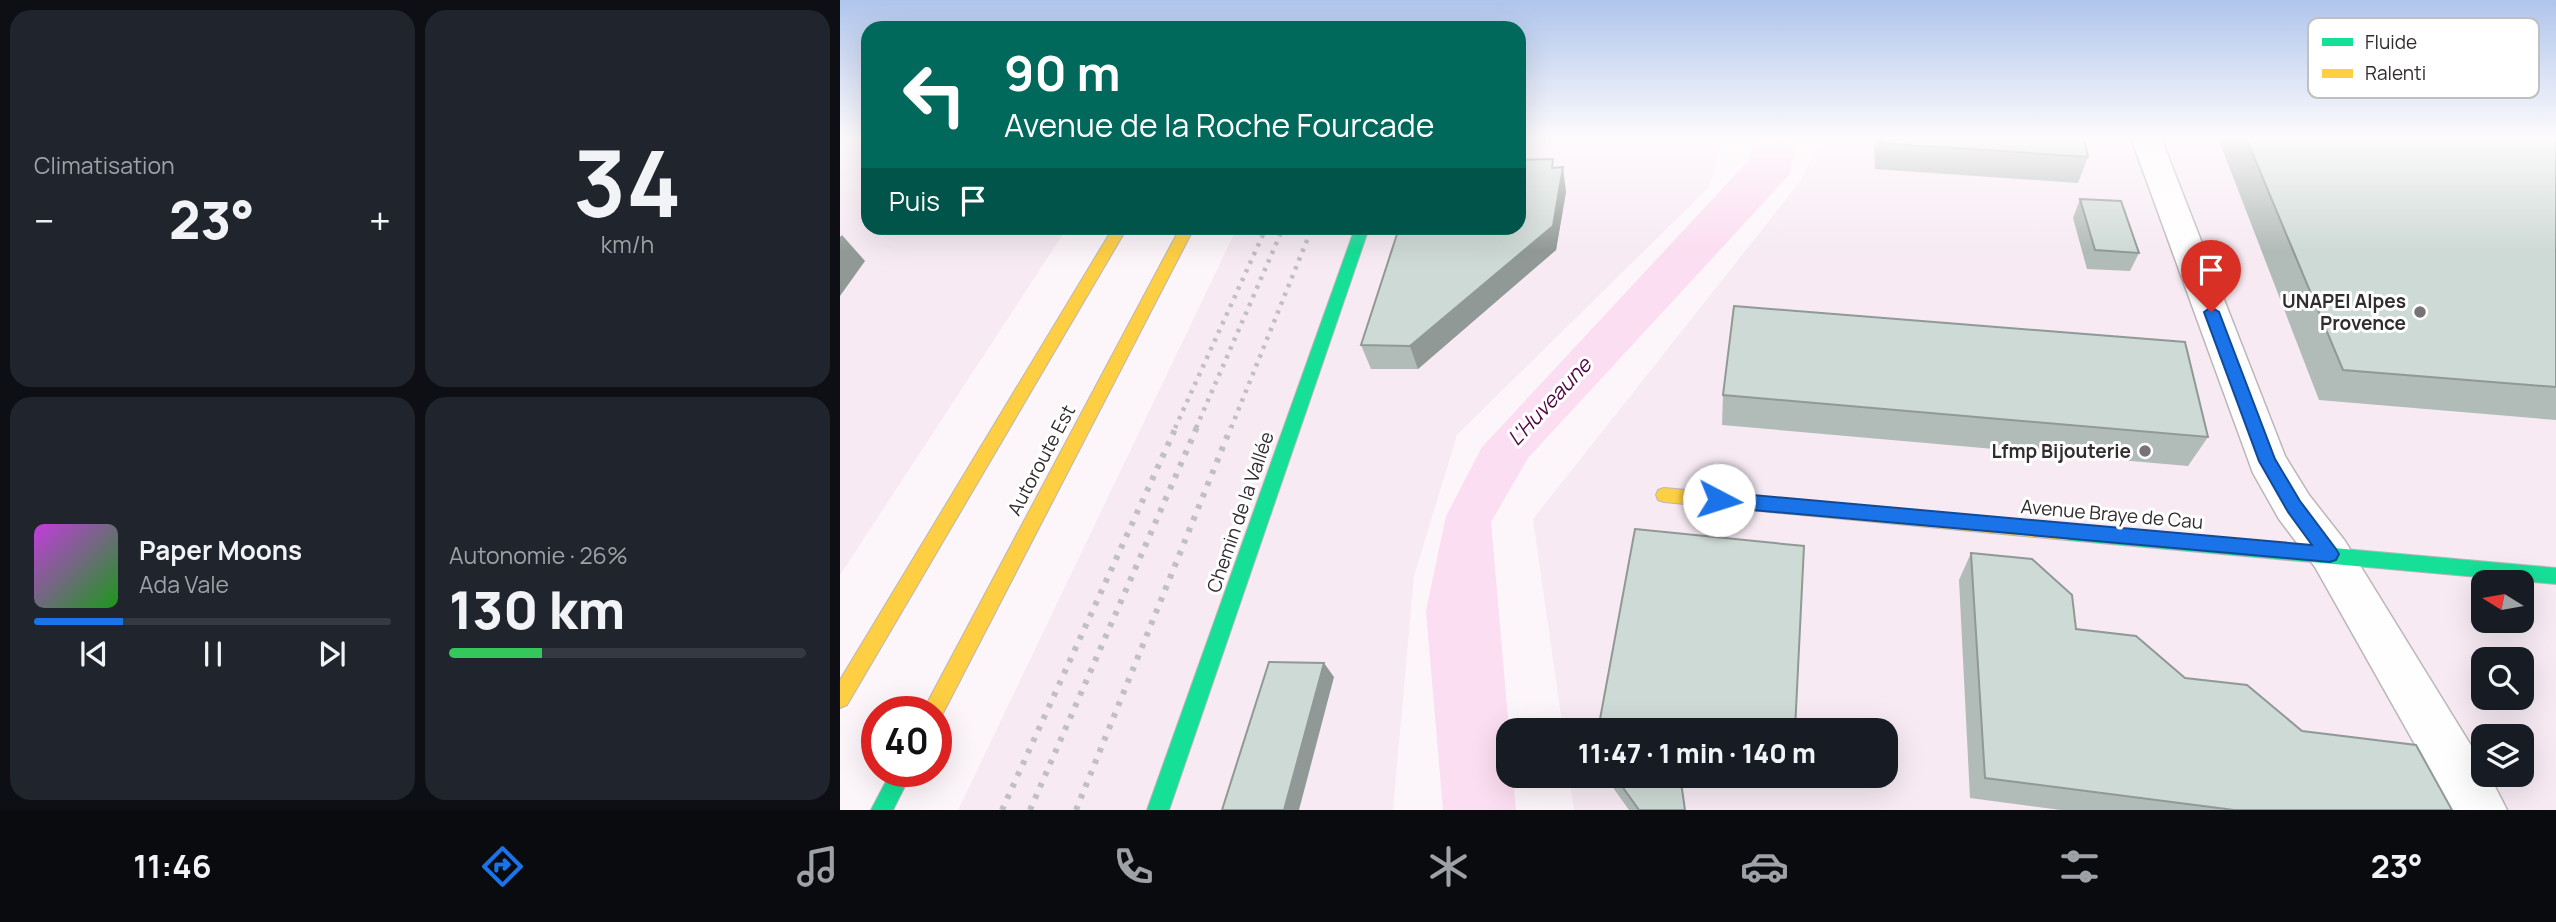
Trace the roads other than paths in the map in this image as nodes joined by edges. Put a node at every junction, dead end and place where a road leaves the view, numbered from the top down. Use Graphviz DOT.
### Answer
graph roads {
  1 [pos="2160,176"];
  2 [pos="1116,235"];
  3 [pos="1183,235"];
  4 [pos="1360,235"];
  5 [pos="1664,495"];
  6 [pos="2330,554"];
  7 [pos="2556,576"];
  8 [pos="941,696"];
  9 [pos="840,698"];
  10 [pos="894,787"];
  11 [pos="882,810"];
  12 [pos="1158,810"];
  13 [pos="2481,810"];
  1 -- 6 [label="street"];
  2 -- 9 [label="main road"];
  3 -- 8 [label="main road, Autoroute Est"];
  4 -- 12 [label="main road, Chemin de la Vallée"];
  5 -- 6 [label="main road, Avenue Braye de Cau"];
  6 -- 7 [label="main road, Avenue Braye de Cau"];
  6 -- 13 [label="street"];
  10 -- 11 [label="main road"];
}
